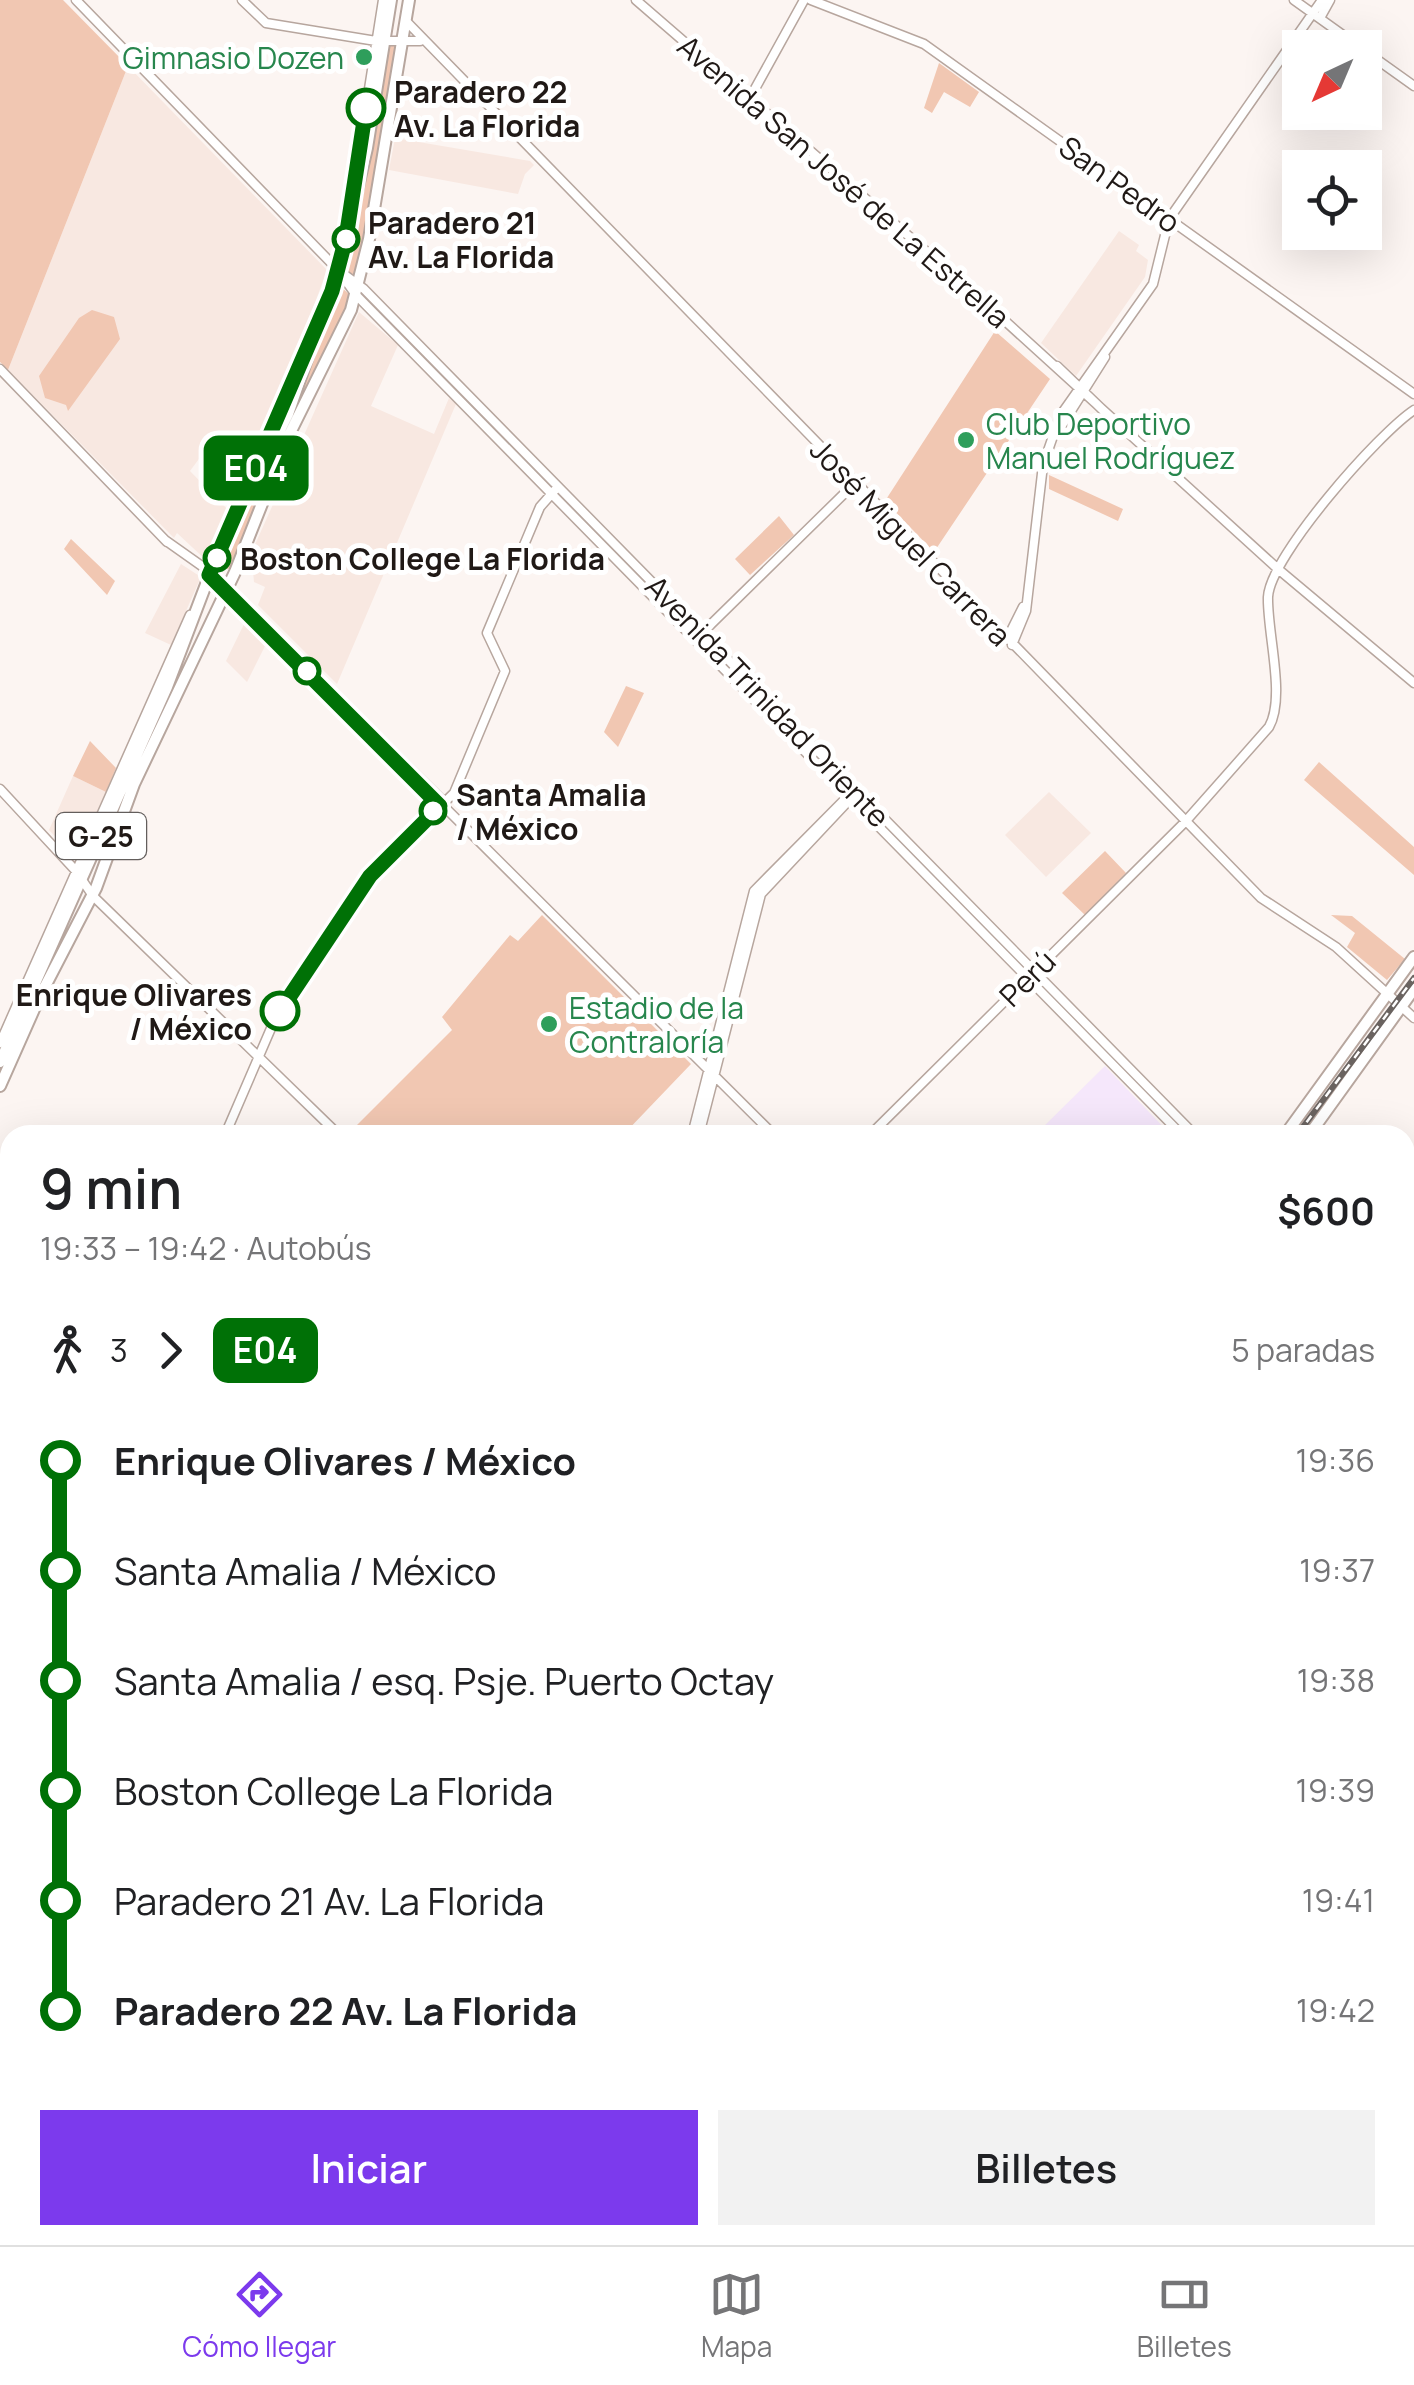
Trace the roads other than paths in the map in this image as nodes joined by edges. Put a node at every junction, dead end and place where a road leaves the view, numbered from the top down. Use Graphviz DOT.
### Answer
graph roads {
  1 [pos="76,0"];
  2 [pos="242,0"];
  3 [pos="383,0"];
  4 [pos="391,0"];
  5 [pos="409,0"];
  6 [pos="636,0"];
  7 [pos="804,0"];
  8 [pos="812,0"];
  9 [pos="1294,0"];
  10 [pos="1326,0"];
  11 [pos="1317,16"];
  12 [pos="405,21"];
  13 [pos="1337,30"];
  14 [pos="402,38"];
  15 [pos="380,41"];
  16 [pos="426,45"];
  17 [pos="1382,63"];
  18 [pos="1414,86"];
  19 [pos="751,96"];
  20 [pos="1169,220"];
  21 [pos="338,270"];
  22 [pos="358,290"];
  23 [pos="314,339"];
  24 [pos="335,348"];
  25 [pos="0,370"];
  26 [pos="1080,389"];
  27 [pos="1414,394"];
  28 [pos="1414,410"];
  29 [pos="854,484"];
  30 [pos="555,490"];
  31 [pos="220,552"];
  32 [pos="1278,569"];
  33 [pos="235,572"];
  34 [pos="209,575"];
  35 [pos="226,592"];
  36 [pos="196,608"];
  37 [pos="699,636"];
  38 [pos="1010,642"];
  39 [pos="1414,683"];
  40 [pos="0,789"];
  41 [pos="852,795"];
  42 [pos="442,804"];
  43 [pos="1185,822"];
  44 [pos="95,849"];
  45 [pos="109,856"];
  46 [pos="79,875"];
  47 [pos="93,896"];
  48 [pos="1414,957"];
  49 [pos="1030,974"];
  50 [pos="1414,989"];
  51 [pos="1388,994"];
  52 [pos="1401,1006"];
  53 [pos="1414,1018"];
  54 [pos="270,1028"];
  55 [pos="0,1042"];
  56 [pos="251,1050"];
  57 [pos="259,1058"];
  58 [pos="0,1062"];
  59 [pos="710,1072"];
  60 [pos="0,1086"];
  61 [pos="229,1125"];
  62 [pos="329,1125"];
  63 [pos="698,1125"];
  64 [pos="764,1125"];
  65 [pos="880,1125"];
  66 [pos="1173,1125"];
  67 [pos="1184,1125"];
  68 [pos="1292,1125"];
  69 [pos="1315,1125"];
  1 -- 21 [label="street, Avenida Trinidad Oriente"];
  2 -- 15 [label="street, José Miguel Carrera"];
  3 -- 15 [label="street"];
  4 -- 15 [label="main road, G-25"];
  5 -- 12 [label="main road, G-25"];
  6 -- 19 [label="street, Avenida San José de La Estrella"];
  7 -- 19 [label="street"];
  8 -- 20 [label="street, San Pedro"];
  9 -- 11 [label="street"];
  10 -- 11 [label="street"];
  11 -- 13 [label="street"];
  11 -- 20 [label="street"];
  12 -- 14 [label="main road, G-25"];
  12 -- 16 [label="street, José Miguel Carrera"];
  14 -- 15 [label="street, José Miguel Carrera"];
  14 -- 16 [label="street, José Miguel Carrera"];
  14 -- 22 [label="main road, G-25"];
  15 -- 21 [label="main road, G-25"];
  16 -- 29 [label="street, José Miguel Carrera"];
  17 -- 18 [label="street"];
  19 -- 26 [label="street, Avenida San José de La Estrella"];
  20 -- 26 [label="street"];
  20 -- 27 [label="street, San Pedro"];
  21 -- 22 [label="street, Avenida Trinidad Oriente"];
  21 -- 23 [label="main road, G-25"];
  22 -- 24 [label="main road, G-25"];
  22 -- 30 [label="street, Avenida Trinidad Oriente"];
  23 -- 24 [label="main road"];
  23 -- 31 [label="main road, G-25"];
  24 -- 33 [label="main road, G-25"];
  25 -- 34 [label="street"];
  26 -- 32 [label="street, Avenida San José de La Estrella"];
  26 -- 38 [label="street"];
  28 -- 32 [label="street"];
  29 -- 37 [label="street"];
  29 -- 38 [label="street, José Miguel Carrera"];
  30 -- 37 [label="street, Avenida Trinidad Oriente"];
  30 -- 42 [label="street"];
  31 -- 33 [label="main road"];
  31 -- 34 [label="main road, G-25"];
  32 -- 39 [label="street, Avenida San José de La Estrella"];
  32 -- 43 [label="street, Perú"];
  33 -- 35 [label="main road, G-25"];
  34 -- 35 [label="street"];
  34 -- 36 [label="main road, G-25"];
  35 -- 42 [label="street"];
  35 -- 45 [label="main road, G-25"];
  36 -- 44 [label="main road, G-25"];
  36 -- 46 [label="street"];
  37 -- 41 [label="street, Avenida Trinidad Oriente"];
  38 -- 43 [label="street, José Miguel Carrera"];
  40 -- 46 [label="street"];
  41 -- 49 [label="street, Avenida Trinidad Oriente"];
  41 -- 59 [label="street"];
  42 -- 54 [label="street"];
  42 -- 59 [label="street"];
  43 -- 49 [label="street, Perú"];
  43 -- 51 [label="street, José Miguel Carrera"];
  44 -- 45 [label="main road"];
  44 -- 46 [label="main road, G-25"];
  45 -- 47 [label="main road, G-25"];
  46 -- 47 [label="street"];
  46 -- 55 [label="street"];
  46 -- 58 [label="main road, G-25"];
  47 -- 56 [label="street"];
  47 -- 60 [label="main road, G-25"];
  48 -- 51 [label="main road"];
  49 -- 65 [label="street, Perú"];
  49 -- 66 [label="street, Avenida Trinidad Oriente"];
  49 -- 67 [label="street, Avenida Trinidad Oriente"];
  50 -- 52 [label="main road"];
  51 -- 52 [label="street, José Miguel Carrera"];
  51 -- 68 [label="main road"];
  52 -- 53 [label="street, José Miguel Carrera"];
  52 -- 69 [label="main road"];
  54 -- 56 [label="street"];
  54 -- 57 [label="street"];
  56 -- 57 [label="street"];
  57 -- 61 [label="street"];
  57 -- 62 [label="street"];
  59 -- 63 [label="street"];
  59 -- 64 [label="street"];
}
